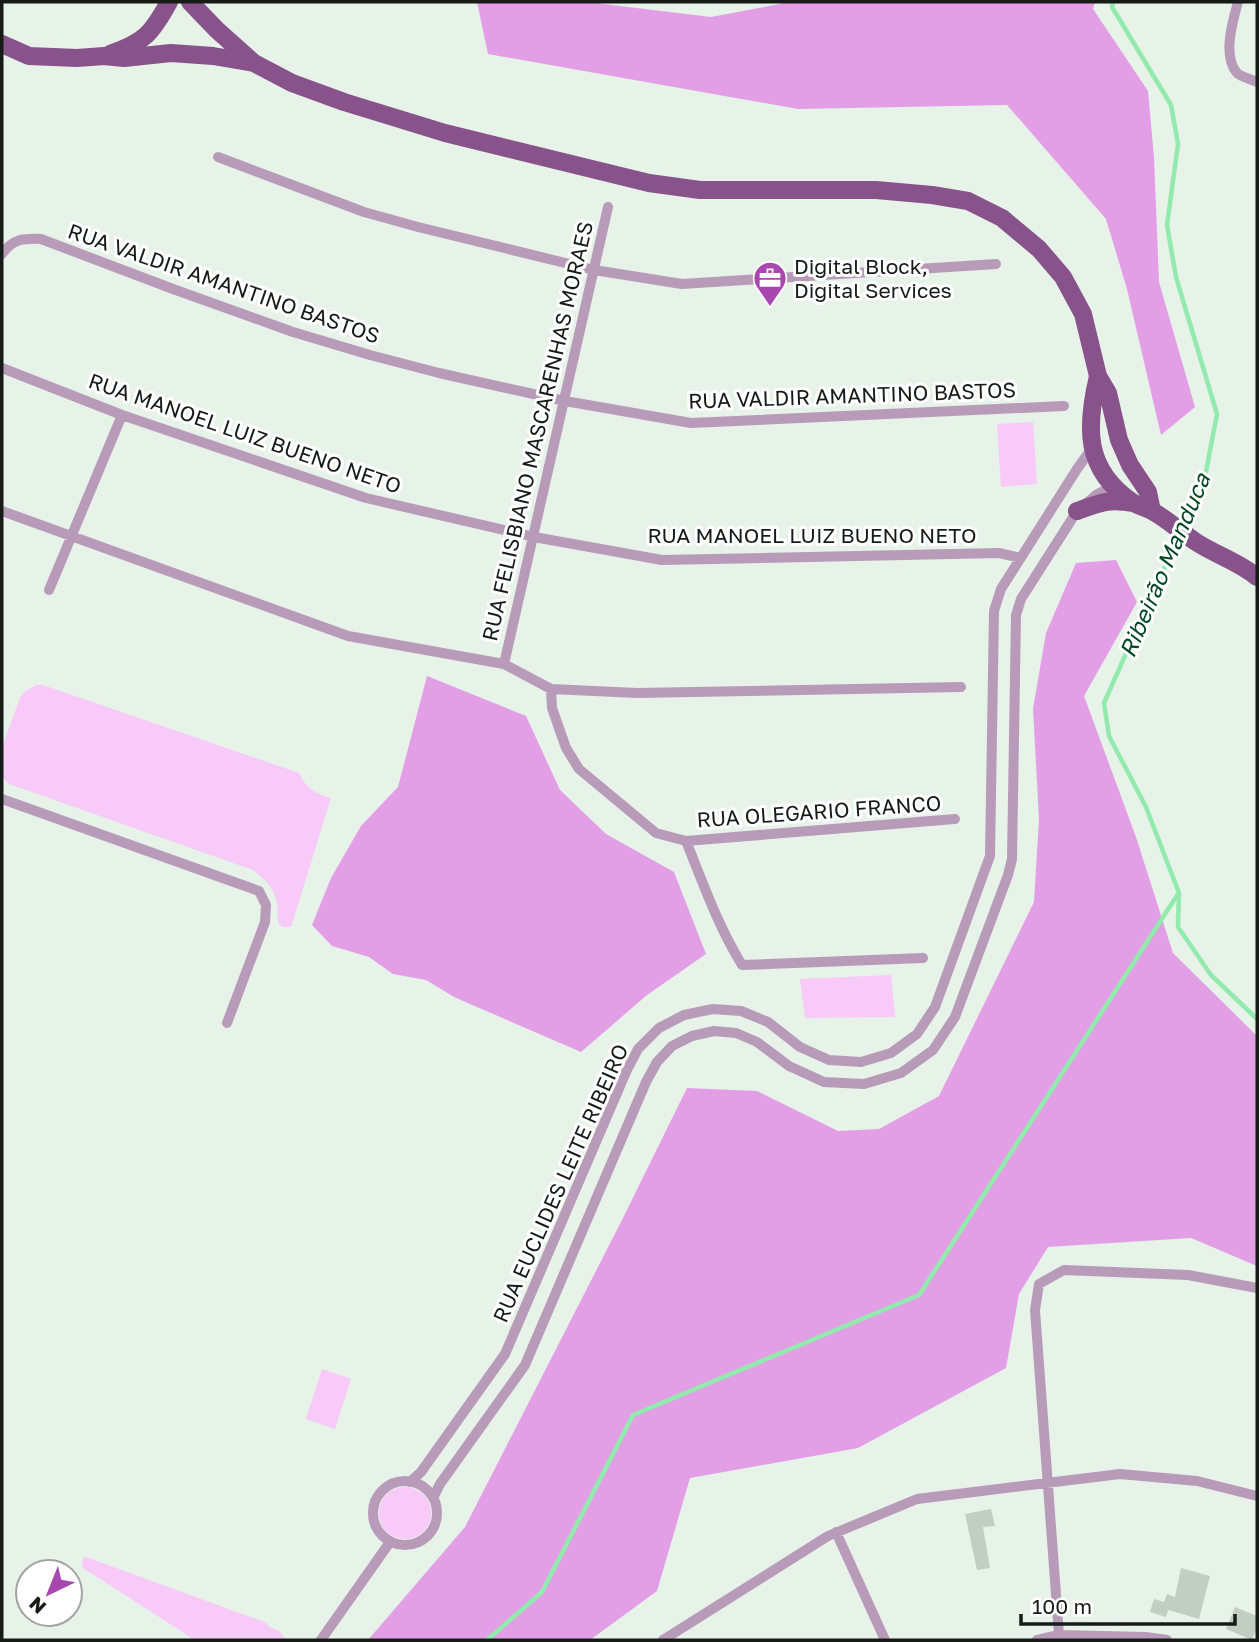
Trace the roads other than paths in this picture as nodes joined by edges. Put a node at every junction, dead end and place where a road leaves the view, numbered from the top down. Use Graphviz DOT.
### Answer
graph roads {
  1 [pos="169,2"];
  2 [pos="190,2"];
  3 [pos="1238,2"];
  4 [pos="2,44"];
  5 [pos="104,56"];
  6 [pos="254,63"];
  7 [pos="1257,82"];
  8 [pos="218,157"];
  9 [pos="608,207"];
  10 [pos="2,254"];
  11 [pos="996,264"];
  12 [pos="594,270"];
  13 [pos="2,368"];
  14 [pos="1098,376"];
  15 [pos="565,401"];
  16 [pos="1065,406"];
  17 [pos="122,415"];
  18 [pos="1119,440"];
  19 [pos="1092,448"];
  20 [pos="1130,465"];
  21 [pos="1113,486"];
  22 [pos="1134,503"];
  23 [pos="1077,511"];
  24 [pos="2,512"];
  25 [pos="1156,514"];
  26 [pos="71,537"];
  27 [pos="534,537"];
  28 [pos="1032,541"];
  29 [pos="1050,554"];
  30 [pos="1021,558"];
  31 [pos="1011,573"];
  32 [pos="1255,577"];
  33 [pos="1030,585"];
  34 [pos="49,590"];
  35 [pos="504,664"];
  36 [pos="961,687"];
  37 [pos="551,689"];
  38 [pos="2,799"];
  39 [pos="955,819"];
  40 [pos="1013,831"];
  41 [pos="990,832"];
  42 [pos="686,841"];
  43 [pos="923,958"];
  44 [pos="228,1023"];
  45 [pos="1257,1288"];
  46 [pos="410,1482"];
  47 [pos="1048,1483"];
  48 [pos="1257,1496"];
  49 [pos="433,1498"];
  50 [pos="836,1532"];
  51 [pos="390,1542"];
  52 [pos="1059,1635"];
  53 [pos="321,1640"];
  54 [pos="663,1640"];
  55 [pos="885,1640"];
  56 [pos="1037,1640"];
  57 [pos="1167,1640"];
  1 -- 5 [label="main road"];
  2 -- 6 [label="main road"];
  3 -- 7 [label="street"];
  4 -- 5 [label="main road"];
  5 -- 6 [label="main road"];
  6 -- 14 [label="main road"];
  8 -- 12 [label="street"];
  9 -- 12 [label="street, RUA FELISBIANO MASCARENHAS MORAES"];
  10 -- 15 [label="street, RUA VALDIR AMANTINO BASTOS"];
  11 -- 12 [label="street"];
  12 -- 15 [label="street, RUA FELISBIANO MASCARENHAS MORAES"];
  13 -- 17 [label="street, RUA MANOEL LUIZ BUENO NETO"];
  14 -- 18 [label="main road"];
  14 -- 19 [label="main road"];
  15 -- 16 [label="street, RUA VALDIR AMANTINO BASTOS"];
  15 -- 27 [label="street, RUA FELISBIANO MASCARENHAS MORAES"];
  17 -- 26 [label="street"];
  17 -- 27 [label="street, RUA MANOEL LUIZ BUENO NETO"];
  18 -- 19 [label="main road"];
  18 -- 20 [label="main road"];
  19 -- 21 [label="main road"];
  19 -- 28 [label="street, RUA EUCLIDES LEITE RIBEIRO"];
  20 -- 21 [label="main road"];
  20 -- 25 [label="main road"];
  21 -- 22 [label="main road"];
  21 -- 23 [label="street, RUA EUCLIDES LEITE RIBEIRO"];
  22 -- 23 [label="main road"];
  22 -- 25 [label="main road"];
  23 -- 29 [label="street, RUA EUCLIDES LEITE RIBEIRO"];
  24 -- 26 [label="street"];
  25 -- 32 [label="main road"];
  26 -- 34 [label="street"];
  26 -- 35 [label="street"];
  27 -- 30 [label="street, RUA MANOEL LUIZ BUENO NETO"];
  27 -- 35 [label="street, RUA FELISBIANO MASCARENHAS MORAES"];
  28 -- 29 [label="street"];
  28 -- 30 [label="street, RUA EUCLIDES LEITE RIBEIRO"];
  29 -- 33 [label="street, RUA EUCLIDES LEITE RIBEIRO"];
  30 -- 31 [label="street, RUA EUCLIDES LEITE RIBEIRO"];
  31 -- 33 [label="street"];
  31 -- 41 [label="street, RUA EUCLIDES LEITE RIBEIRO"];
  33 -- 40 [label="street, RUA EUCLIDES LEITE RIBEIRO"];
  35 -- 37 [label="street"];
  36 -- 37 [label="street"];
  37 -- 42 [label="street"];
  38 -- 44 [label="street"];
  39 -- 42 [label="street, RUA OLEGARIO FRANCO"];
  40 -- 41 [label="street"];
  40 -- 49 [label="street, RUA EUCLIDES LEITE RIBEIRO"];
  41 -- 46 [label="street, RUA EUCLIDES LEITE RIBEIRO"];
  42 -- 43 [label="street"];
  45 -- 47 [label="street"];
  46 -- 49 [label="street"];
  46 -- 51 [label="street"];
  47 -- 48 [label="street"];
  47 -- 50 [label="street"];
  47 -- 52 [label="street"];
  49 -- 51 [label="street"];
  50 -- 54 [label="street"];
  50 -- 55 [label="street"];
  51 -- 53 [label="street"];
  52 -- 56 [label="street"];
  52 -- 57 [label="street"];
}
